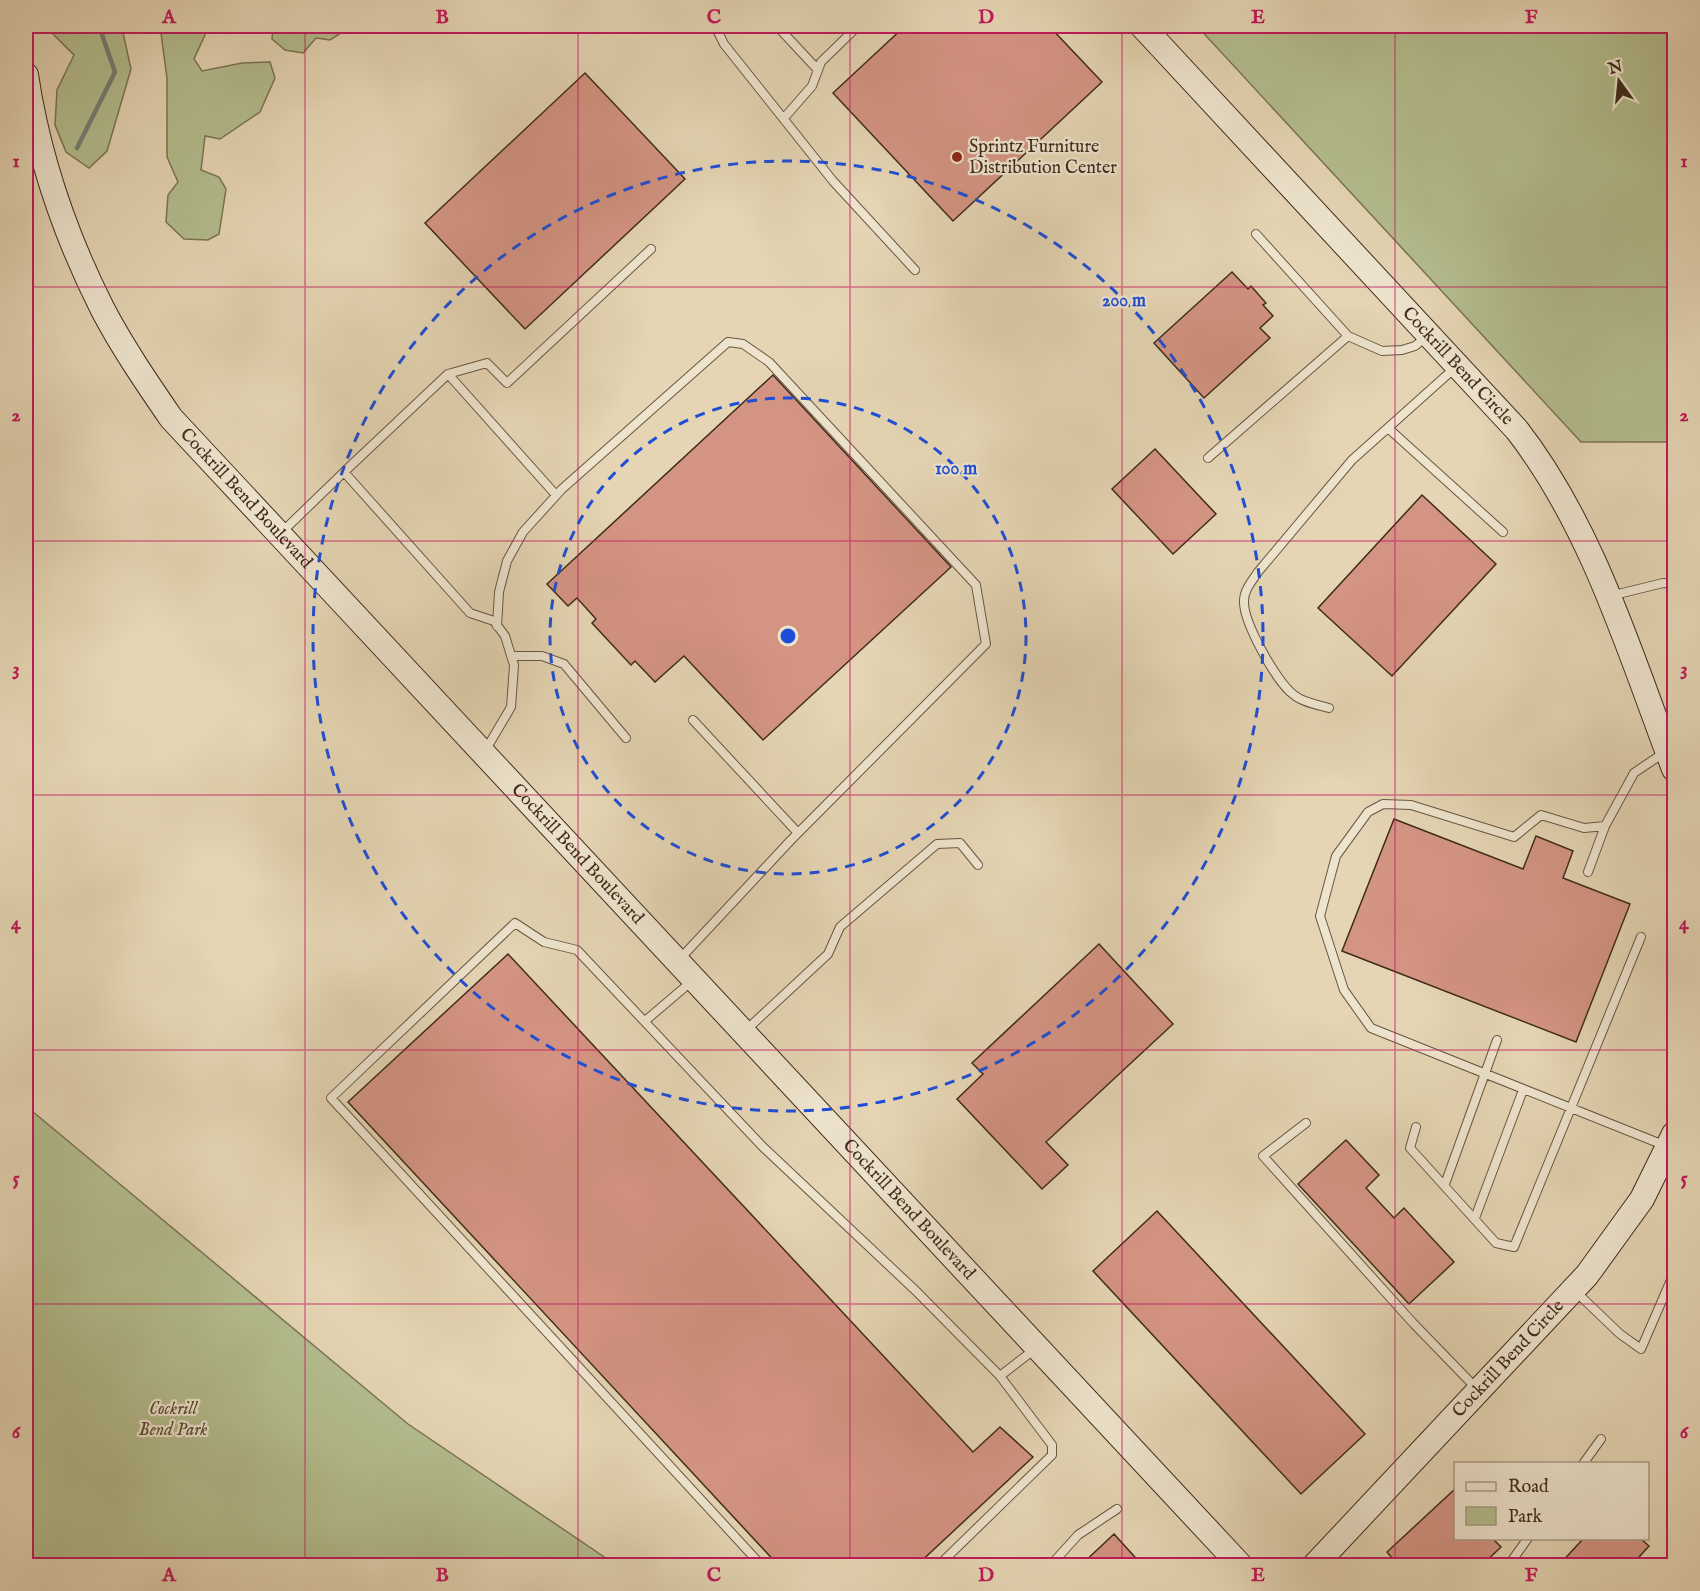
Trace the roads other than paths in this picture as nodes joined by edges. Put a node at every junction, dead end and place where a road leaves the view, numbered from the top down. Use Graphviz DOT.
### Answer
graph roads {
  1 [pos="716,26"];
  2 [pos="777,26"];
  3 [pos="858,26"];
  4 [pos="1142,26"];
  5 [pos="818,70"];
  6 [pos="26,75"];
  7 [pos="784,118"];
  8 [pos="1256,234"];
  9 [pos="651,249"];
  10 [pos="915,270"];
  11 [pos="1428,334"];
  12 [pos="1348,336"];
  13 [pos="1458,366"];
  14 [pos="447,374"];
  15 [pos="1388,428"];
  16 [pos="1208,458"];
  17 [pos="344,472"];
  18 [pos="556,495"];
  19 [pos="1503,532"];
  20 [pos="279,534"];
  21 [pos="1674,584"];
  22 [pos="1607,597"];
  23 [pos="497,626"];
  24 [pos="511,656"];
  25 [pos="1329,708"];
  26 [pos="693,720"];
  27 [pos="626,738"];
  28 [pos="484,753"];
  29 [pos="1671,760"];
  30 [pos="1605,826"];
  31 [pos="798,833"];
  32 [pos="978,865"];
  33 [pos="1588,872"];
  34 [pos="1641,937"];
  35 [pos="678,961"];
  36 [pos="694,979"];
  37 [pos="645,1021"];
  38 [pos="744,1032"];
  39 [pos="1497,1040"];
  40 [pos="1484,1075"];
  41 [pos="1523,1090"];
  42 [pos="1572,1109"];
  43 [pos="1306,1123"];
  44 [pos="1416,1127"];
  45 [pos="1672,1141"];
  46 [pos="1445,1184"];
  47 [pos="1475,1218"];
  48 [pos="1674,1273"];
  49 [pos="1574,1289"];
  50 [pos="1038,1347"];
  51 [pos="1000,1376"];
  52 [pos="1479,1390"];
  53 [pos="1601,1439"];
  54 [pos="1584,1462"];
  55 [pos="1117,1509"];
  56 [pos="1527,1540"];
  57 [pos="762,1566"];
  58 [pos="938,1566"];
  59 [pos="1050,1566"];
  60 [pos="1241,1566"];
  61 [pos="1314,1566"];
  62 [pos="1508,1566"];
  1 -- 7 [label="lane"];
  2 -- 5 [label="lane"];
  3 -- 5 [label="lane"];
  4 -- 11 [label="street, Cockrill Bend Circle"];
  5 -- 7 [label="lane"];
  6 -- 20 [label="street, Cockrill Bend Boulevard"];
  7 -- 10 [label="lane"];
  8 -- 12 [label="lane"];
  9 -- 14 [label="lane"];
  11 -- 12 [label="lane"];
  11 -- 13 [label="street, Cockrill Bend Circle"];
  12 -- 16 [label="lane"];
  13 -- 15 [label="lane"];
  13 -- 22 [label="street, Cockrill Bend Circle"];
  14 -- 17 [label="lane"];
  14 -- 18 [label="lane"];
  15 -- 19 [label="lane"];
  15 -- 25 [label="lane"];
  17 -- 20 [label="lane"];
  17 -- 23 [label="lane"];
  18 -- 23 [label="lane"];
  18 -- 31 [label="lane"];
  20 -- 28 [label="street, Cockrill Bend Boulevard"];
  21 -- 22 [label="lane"];
  22 -- 29 [label="street, Cockrill Bend Circle"];
  23 -- 24 [label="lane"];
  24 -- 27 [label="lane"];
  24 -- 28 [label="lane"];
  26 -- 31 [label="lane"];
  28 -- 35 [label="street, Cockrill Bend Boulevard"];
  29 -- 30 [label="lane"];
  30 -- 33 [label="lane"];
  30 -- 40 [label="lane"];
  31 -- 35 [label="lane"];
  32 -- 38 [label="lane"];
  34 -- 42 [label="lane"];
  35 -- 36 [label="street, Cockrill Bend Boulevard"];
  36 -- 37 [label="lane"];
  36 -- 38 [label="street, Cockrill Bend Boulevard"];
  37 -- 51 [label="lane"];
  37 -- 57 [label="lane"];
  38 -- 50 [label="street, Cockrill Bend Boulevard"];
  39 -- 40 [label="lane"];
  40 -- 41 [label="lane"];
  40 -- 46 [label="lane"];
  41 -- 42 [label="lane"];
  41 -- 47 [label="lane"];
  42 -- 45 [label="lane"];
  42 -- 47 [label="lane"];
  43 -- 52 [label="lane"];
  44 -- 46 [label="lane"];
  45 -- 49 [label="street, Cockrill Bend Circle"];
  46 -- 47 [label="lane"];
  48 -- 49 [label="lane"];
  49 -- 52 [label="street, Cockrill Bend Circle"];
  50 -- 51 [label="lane"];
  50 -- 60 [label="street, Cockrill Bend Boulevard"];
  51 -- 58 [label="lane"];
  52 -- 61 [label="street, Cockrill Bend Circle"];
  53 -- 54 [label="lane"];
  55 -- 59 [label="lane"];
  56 -- 62 [label="lane"];
}
